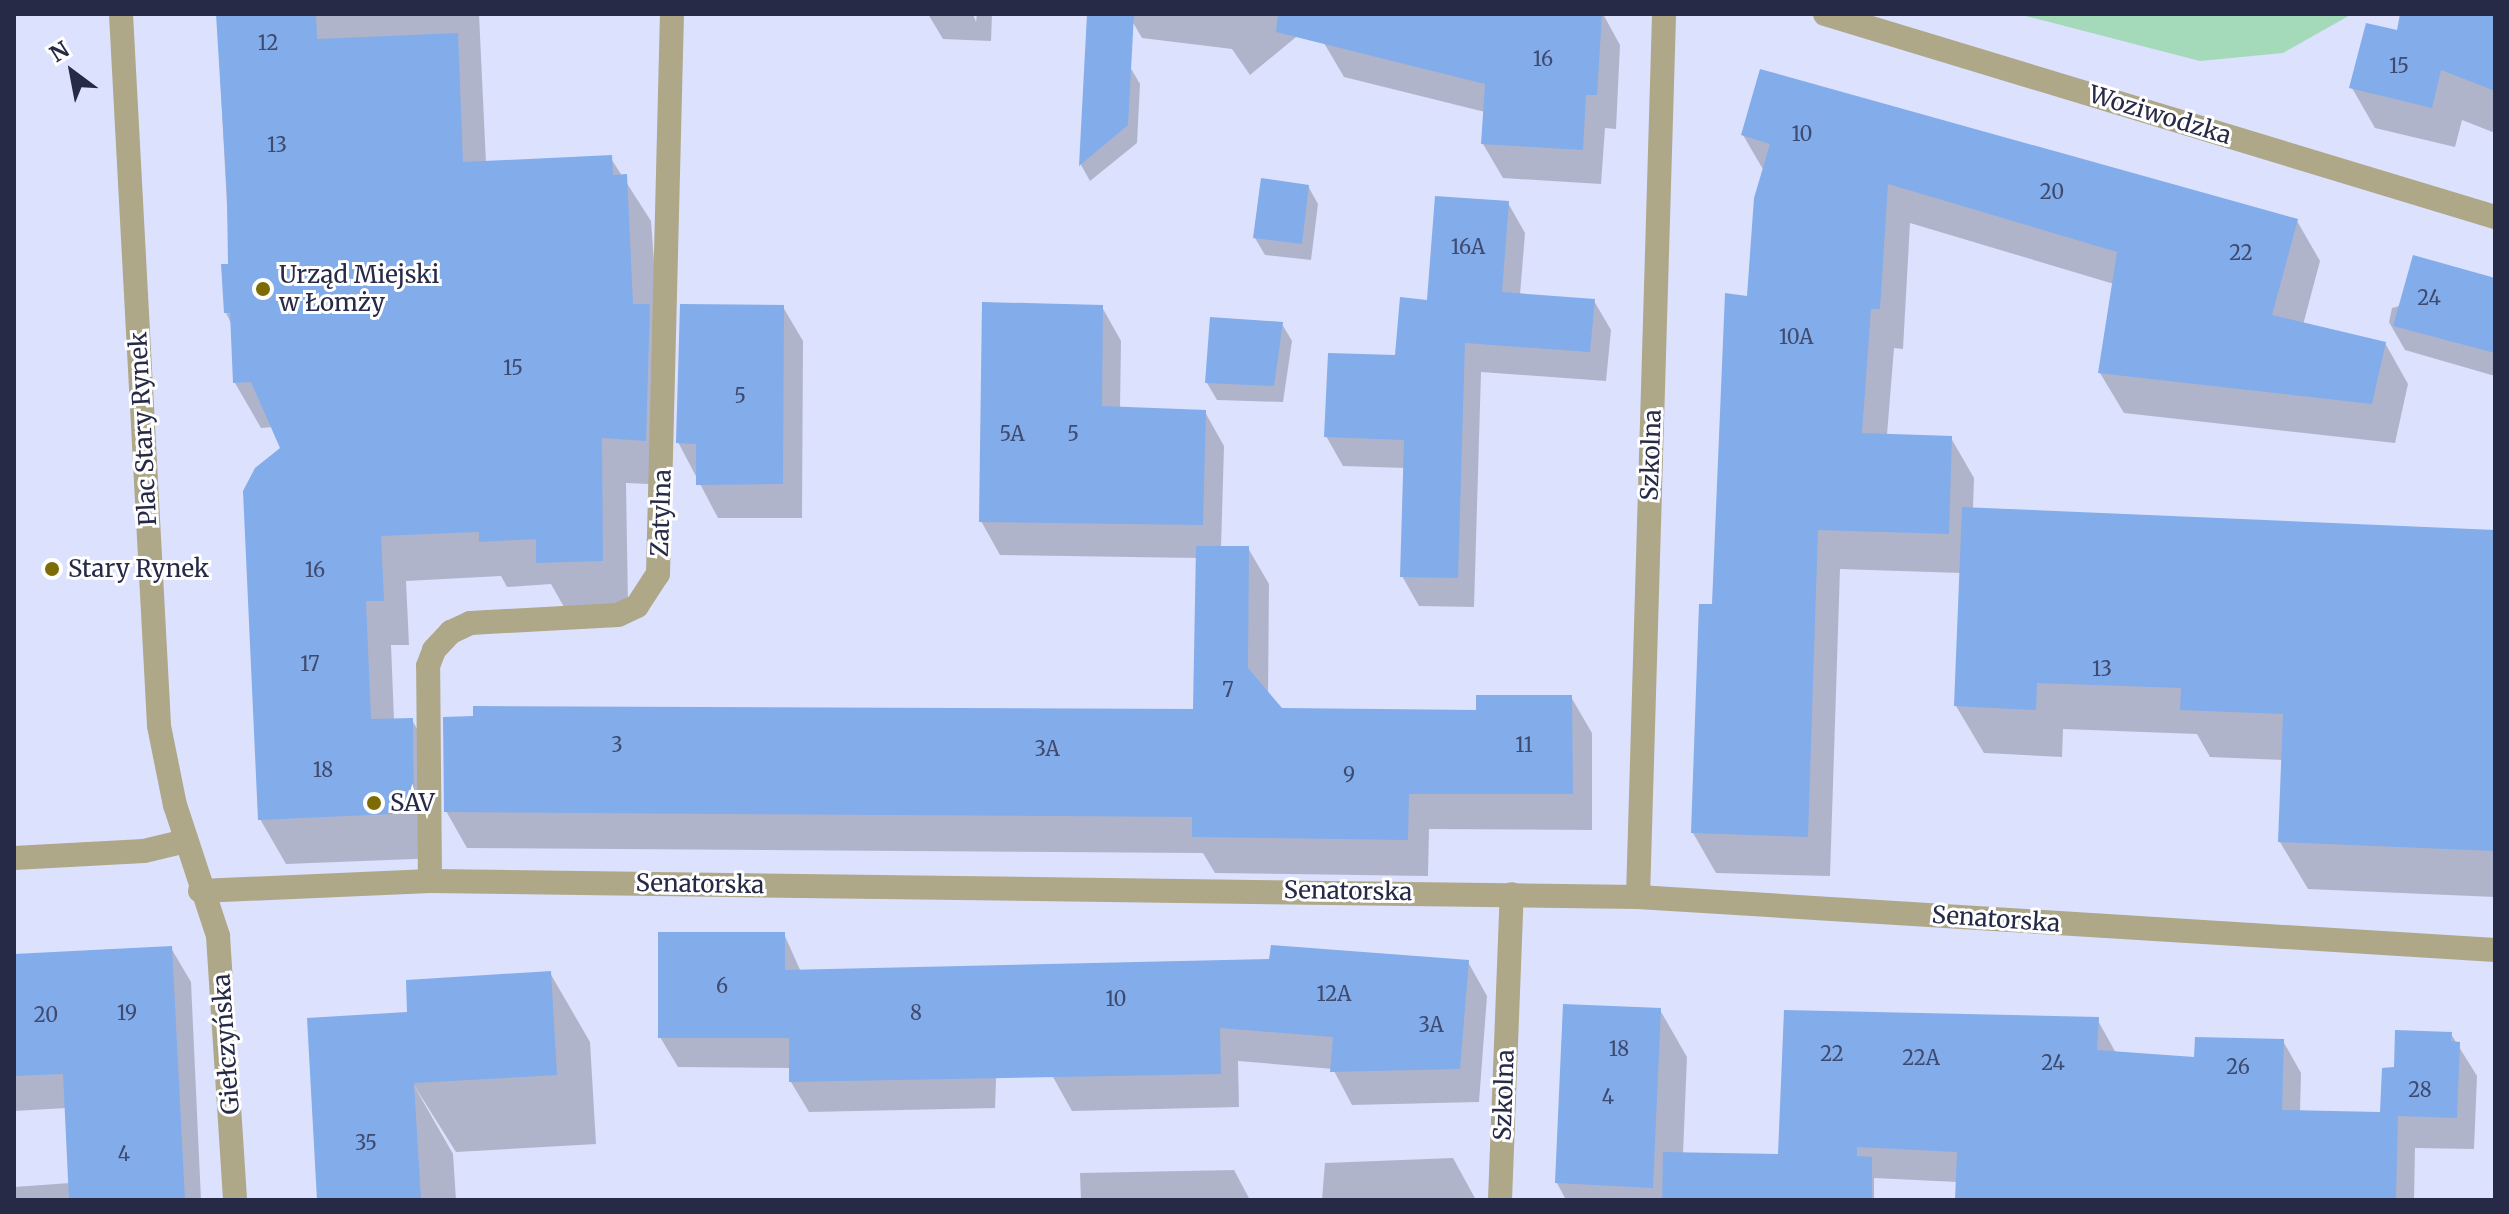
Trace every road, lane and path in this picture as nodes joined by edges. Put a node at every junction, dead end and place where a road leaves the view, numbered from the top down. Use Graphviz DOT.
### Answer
graph roads {
  1 [pos="121,14"];
  2 [pos="672,14"];
  3 [pos="1664,14"];
  4 [pos="1825,14"];
  5 [pos="2495,217"];
  6 [pos="186,841"];
  7 [pos="14,858"];
  8 [pos="430,881"];
  9 [pos="200,891"];
  10 [pos="1512,894"];
  11 [pos="1638,897"];
  12 [pos="2495,950"];
  13 [pos="235,1200"];
  14 [pos="1500,1200"];
  1 -- 6 [label="street, Plac Stary Rynek"];
  2 -- 8 [label="street, Zatylna"];
  3 -- 11 [label="street, Szkolna"];
  4 -- 5 [label="street, Woziwodzka"];
  6 -- 7 [label="street"];
  6 -- 9 [label="street, Plac Stary Rynek"];
  8 -- 9 [label="street, Senatorska"];
  8 -- 10 [label="street, Senatorska"];
  9 -- 13 [label="street, Giełczyńska"];
  10 -- 11 [label="street, Senatorska"];
  10 -- 14 [label="street, Szkolna"];
  11 -- 12 [label="street, Senatorska"];
}
